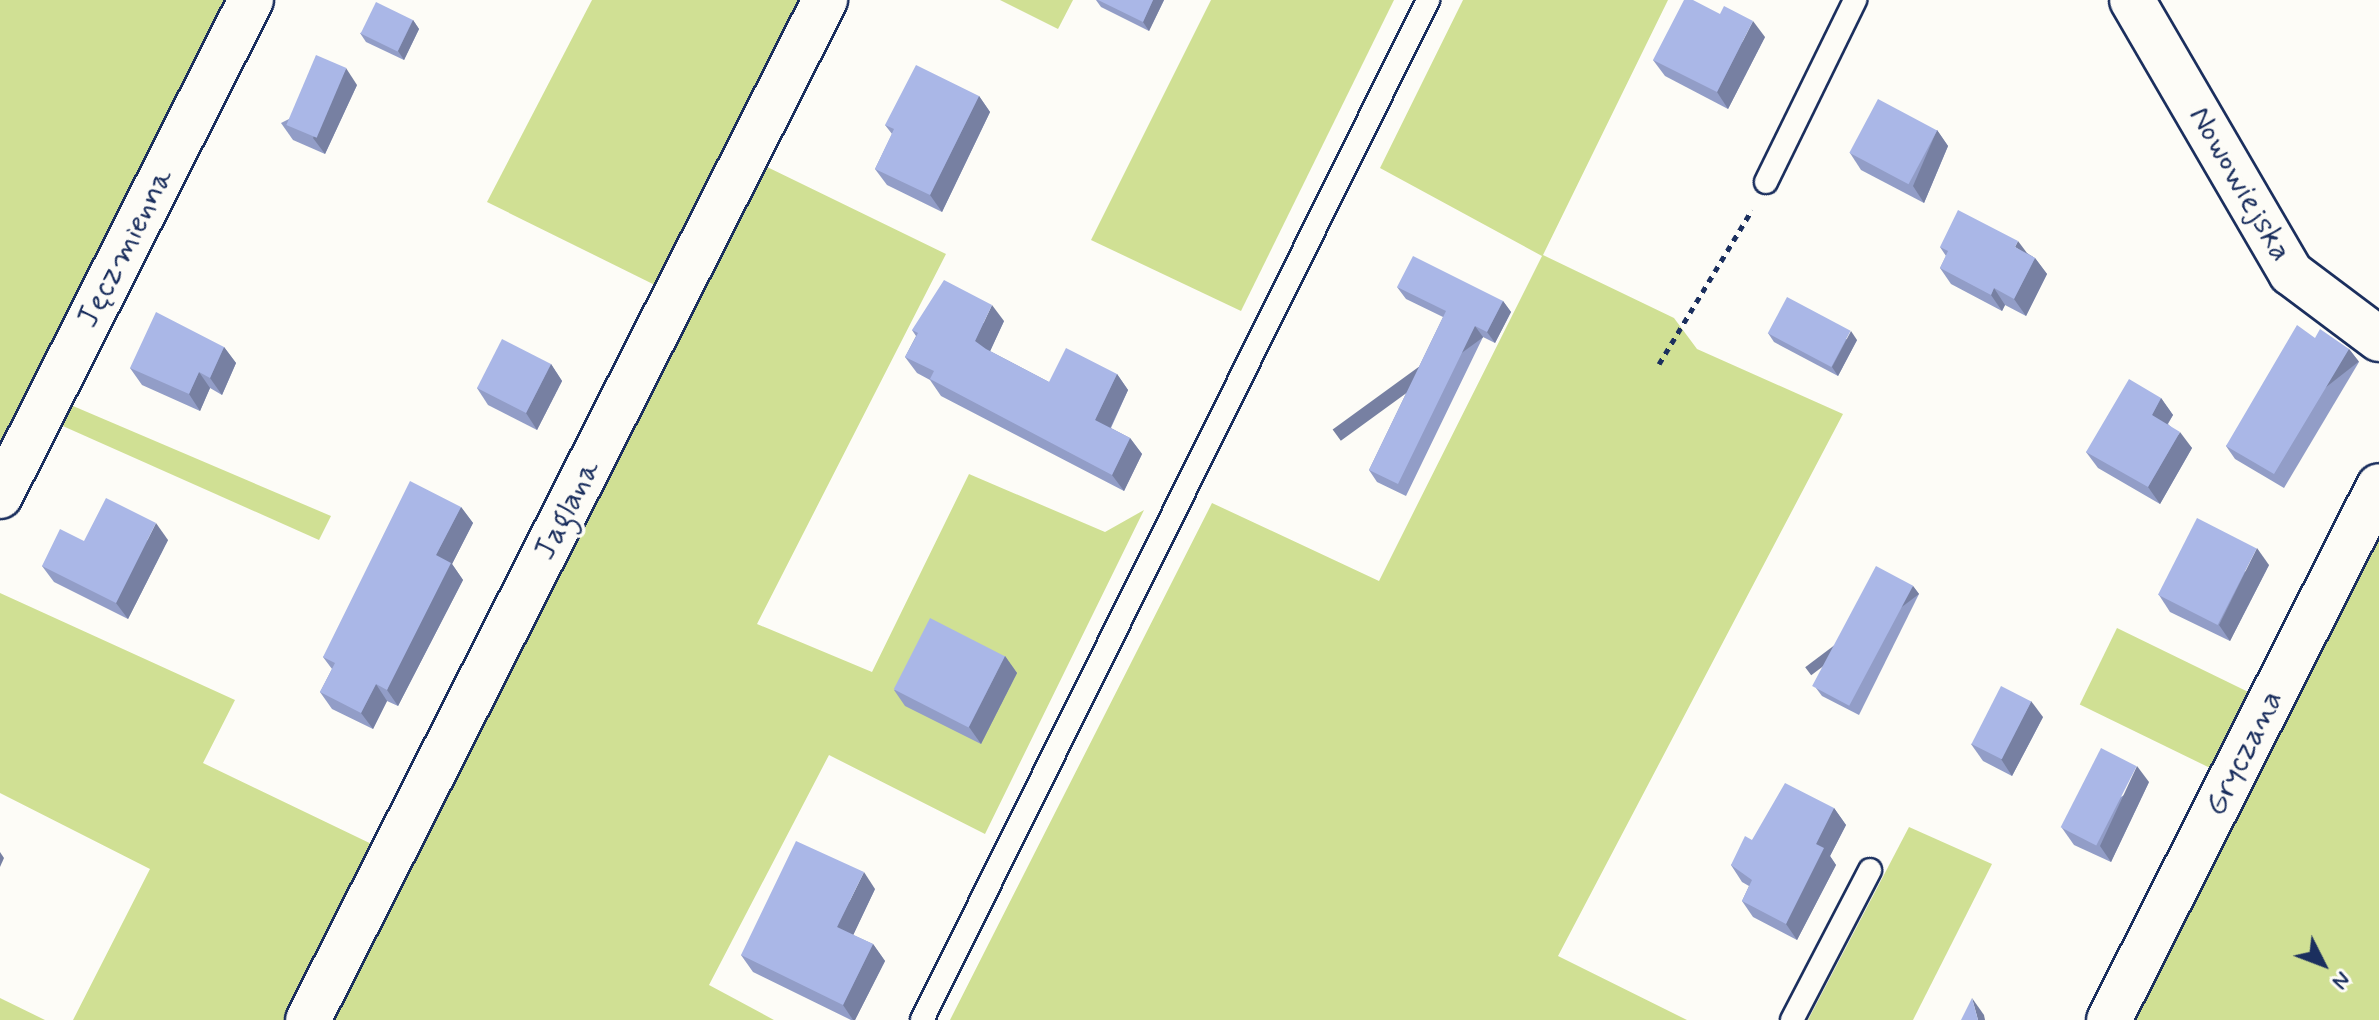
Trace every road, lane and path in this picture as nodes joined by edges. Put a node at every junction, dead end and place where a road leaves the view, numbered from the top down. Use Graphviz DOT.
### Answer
graph roads {
  1 [pos="251,0"];
  2 [pos="825,0"];
  3 [pos="1428,0"];
  4 [pos="1855,0"];
  5 [pos="2132,0"];
  6 [pos="1766,182"];
  7 [pos="2379,339"];
  8 [pos="1659,364"];
  9 [pos="2379,486"];
  10 [pos="0,496"];
  11 [pos="1870,870"];
  12 [pos="308,1020"];
  13 [pos="922,1020"];
  14 [pos="1792,1020"];
  15 [pos="2109,1020"];
  1 -- 10 [label="street, Jęczmienna"];
  2 -- 12 [label="street, Jaglana"];
  3 -- 13 [label="lane"];
  4 -- 6 [label="lane"];
  5 -- 7 [label="street, Nowowiejska"];
  6 -- 8 [label="path"];
  9 -- 15 [label="street, Gryczana"];
  11 -- 14 [label="lane"];
}
